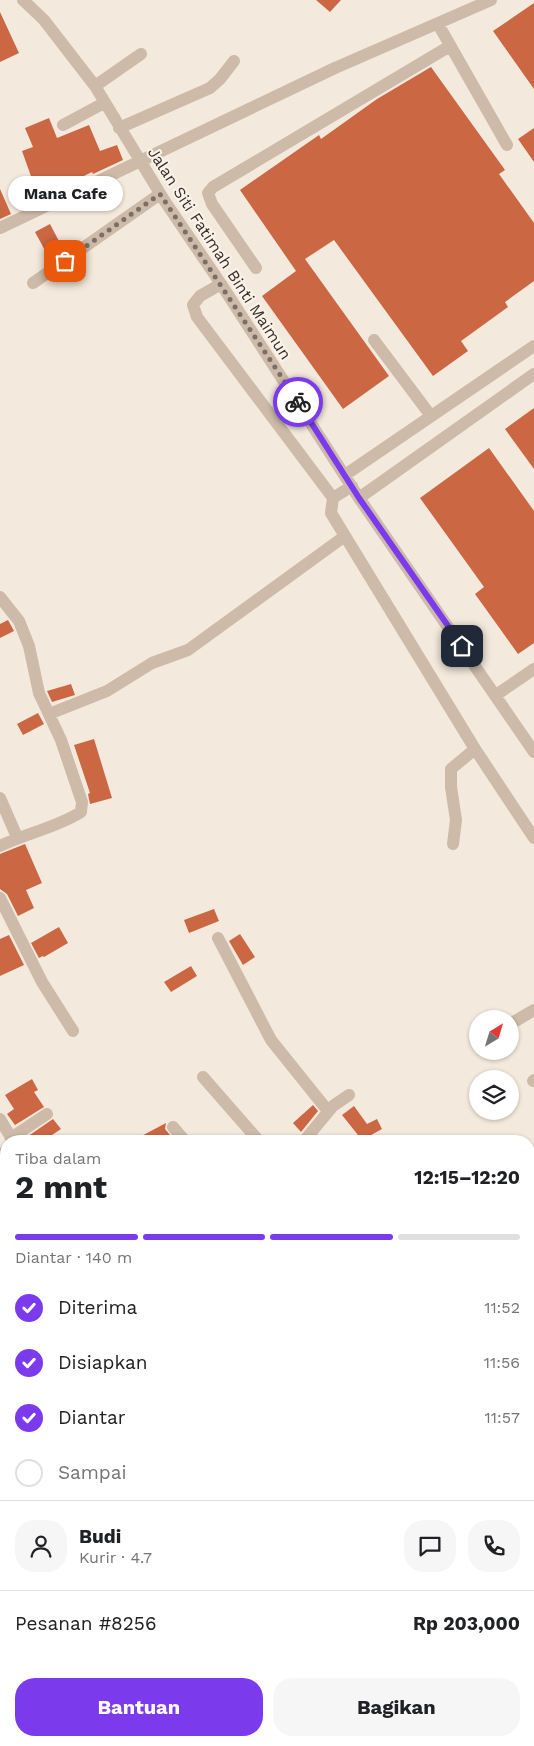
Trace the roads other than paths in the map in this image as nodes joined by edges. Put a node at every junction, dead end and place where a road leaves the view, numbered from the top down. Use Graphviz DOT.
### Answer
graph roads {
  1 [pos="23,0"];
  2 [pos="491,0"];
  3 [pos="438,24"];
  4 [pos="450,46"];
  5 [pos="141,54"];
  6 [pos="234,61"];
  7 [pos="94,86"];
  8 [pos="104,104"];
  9 [pos="63,125"];
  10 [pos="119,128"];
  11 [pos="506,145"];
  12 [pos="140,161"];
  13 [pos="160,194"];
  14 [pos="0,228"];
  15 [pos="256,268"];
  16 [pos="33,283"];
  17 [pos="221,284"];
  18 [pos="374,340"];
  19 [pos="534,346"];
  20 [pos="534,374"];
  21 [pos="431,416"];
  22 [pos="345,475"];
  23 [pos="352,486"];
  24 [pos="333,498"];
  25 [pos="359,498"];
  26 [pos="345,536"];
  27 [pos="0,597"];
  28 [pos="5,615"];
  29 [pos="534,668"];
  30 [pos="496,695"];
  31 [pos="49,714"];
  32 [pos="475,749"];
  33 [pos="534,752"];
  34 [pos="0,798"];
  35 [pos="18,837"];
  36 [pos="534,838"];
  37 [pos="453,844"];
  38 [pos="0,846"];
  39 [pos="0,898"];
  40 [pos="218,938"];
  41 [pos="534,1010"];
  42 [pos="519,1019"];
  43 [pos="73,1031"];
  44 [pos="203,1076"];
  45 [pos="349,1095"];
  46 [pos="328,1111"];
  47 [pos="47,1114"];
  48 [pos="0,1119"];
  49 [pos="173,1127"];
  50 [pos="9,1135"];
  51 [pos="19,1135"];
  52 [pos="180,1135"];
  53 [pos="255,1135"];
  54 [pos="309,1135"];
  1 -- 7 [label="street, Jalan Siti Fatimah Binti Maimun"];
  2 -- 3 [label="street"];
  3 -- 4 [label="street"];
  3 -- 12 [label="street"];
  4 -- 11 [label="street"];
  4 -- 15 [label="street"];
  5 -- 7 [label="street"];
  6 -- 10 [label="street"];
  7 -- 8 [label="street, Jalan Siti Fatimah Binti Maimun"];
  8 -- 9 [label="street"];
  8 -- 10 [label="street, Jalan Siti Fatimah Binti Maimun"];
  10 -- 12 [label="street, Jalan Siti Fatimah Binti Maimun"];
  12 -- 13 [label="street, Jalan Siti Fatimah Binti Maimun"];
  12 -- 14 [label="street"];
  13 -- 16 [label="street"];
  13 -- 17 [label="street, Jalan Siti Fatimah Binti Maimun"];
  17 -- 22 [label="street, Jalan Siti Fatimah Binti Maimun"];
  17 -- 24 [label="street"];
  18 -- 21 [label="street"];
  19 -- 21 [label="street"];
  20 -- 25 [label="street"];
  21 -- 22 [label="street"];
  22 -- 23 [label="street, Jalan Siti Fatimah Binti Maimun"];
  23 -- 24 [label="street"];
  23 -- 25 [label="street, Jalan Siti Fatimah Binti Maimun"];
  24 -- 26 [label="street"];
  25 -- 30 [label="street, Jalan Siti Fatimah Binti Maimun"];
  26 -- 31 [label="street"];
  26 -- 32 [label="street"];
  27 -- 28 [label="street"];
  28 -- 31 [label="street"];
  29 -- 30 [label="street"];
  30 -- 33 [label="street, Jalan Siti Fatimah Binti Maimun"];
  31 -- 35 [label="street"];
  32 -- 36 [label="street"];
  32 -- 37 [label="street"];
  34 -- 35 [label="street"];
  35 -- 38 [label="street"];
  39 -- 43 [label="street"];
  40 -- 46 [label="street"];
  41 -- 42 [label="street"];
  44 -- 53 [label="street"];
  45 -- 46 [label="street"];
  46 -- 54 [label="street"];
  47 -- 51 [label="street"];
  48 -- 50 [label="street"];
  49 -- 52 [label="street"];
}
